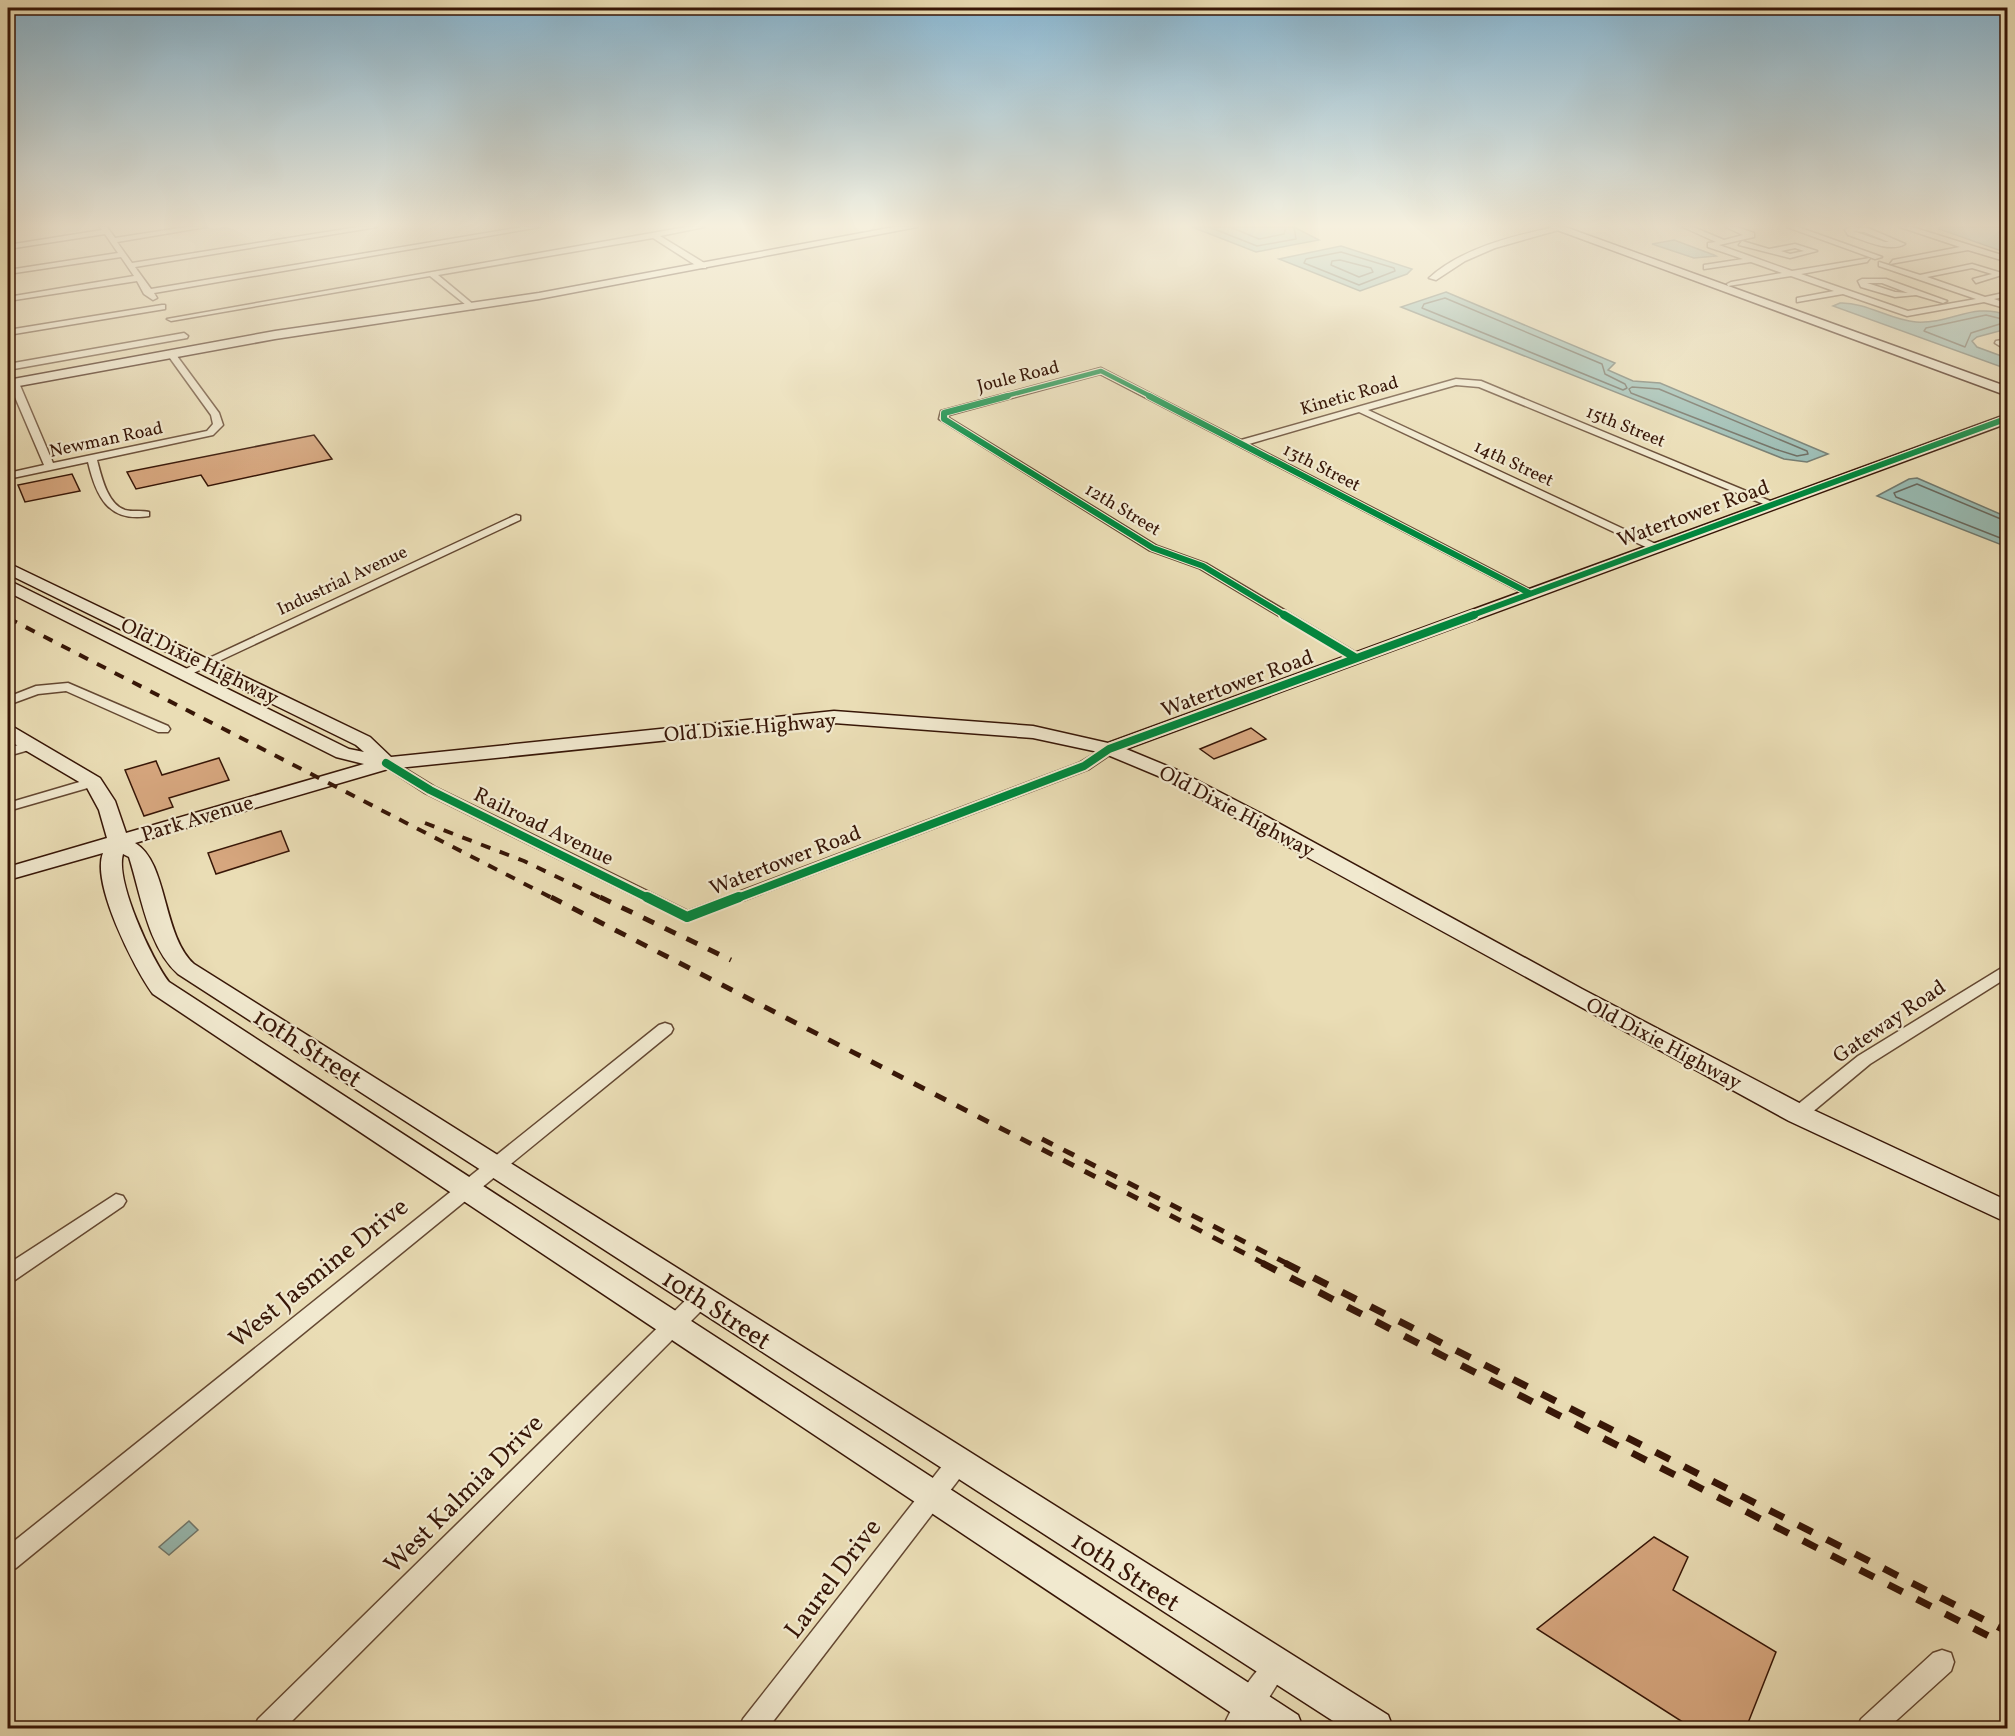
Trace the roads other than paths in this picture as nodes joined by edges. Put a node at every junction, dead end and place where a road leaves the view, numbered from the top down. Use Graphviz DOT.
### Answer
graph roads {
  1 [pos="156,308"];
  2 [pos="163,308"];
  3 [pos="235,308"];
  4 [pos="442,308"];
  5 [pos="1781,308"];
  6 [pos="1799,308"];
  7 [pos="1892,308"];
  8 [pos="1940,308"];
  9 [pos="171,319"];
  10 [pos="8,333"];
  11 [pos="184,336"];
  12 [pos="2007,341"];
  13 [pos="2007,349"];
  14 [pos="193,350"];
  15 [pos="171,354"];
  16 [pos="8,367"];
  17 [pos="1101,371"];
  18 [pos="1468,381"];
  19 [pos="11,383"];
  20 [pos="2007,384"];
  21 [pos="2007,392"];
  22 [pos="1359,409"];
  23 [pos="944,413"];
  24 [pos="2007,418"];
  25 [pos="1239,443"];
  26 [pos="92,459"];
  27 [pos="50,467"];
  28 [pos="8,476"];
  29 [pos="1770,503"];
  30 [pos="145,514"];
  31 [pos="516,518"];
  32 [pos="1654,547"];
  33 [pos="8,567"];
  34 [pos="8,586"];
  35 [pos="1529,593"];
  36 [pos="1356,658"];
  37 [pos="205,663"];
  38 [pos="183,673"];
  39 [pos="8,701"];
  40 [pos="163,729"];
  41 [pos="8,732"];
  42 [pos="31,745"];
  43 [pos="1109,749"];
  44 [pos="8,752"];
  45 [pos="386,764"];
  46 [pos="93,782"];
  47 [pos="8,807"];
  48 [pos="117,842"];
  49 [pos="8,874"];
  50 [pos="687,917"];
  51 [pos="2007,969"];
  52 [pos="664,1029"];
  53 [pos="1798,1114"];
  54 [pos="493,1166"];
  55 [pos="466,1187"];
  56 [pos="116,1201"];
  57 [pos="2007,1213"];
  58 [pos="8,1275"];
  59 [pos="701,1298"];
  60 [pos="671,1326"];
  61 [pos="958,1463"];
  62 [pos="930,1497"];
  63 [pos="8,1560"];
  64 [pos="1942,1662"];
  65 [pos="1276,1667"];
  66 [pos="1243,1717"];
  67 [pos="267,1728"];
  68 [pos="752,1728"];
  69 [pos="1285,1728"];
  70 [pos="1375,1728"];
  71 [pos="1870,1728"];
  1 -- 10 [label="street"];
  2 -- 9 [label="street"];
  3 -- 9 [label="street"];
  4 -- 14 [label="street"];
  5 -- 21 [label="street"];
  6 -- 20 [label="street"];
  7 -- 8 [label="street"];
  9 -- 11 [label="street"];
  11 -- 14 [label="street"];
  11 -- 16 [label="street"];
  12 -- 13 [label="street"];
  14 -- 15 [label="street"];
  15 -- 19 [label="street"];
  15 -- 26 [label="street, Newman Road"];
  17 -- 23 [label="street, Joule Road"];
  17 -- 25 [label="street, 13th Street"];
  18 -- 22 [label="street, Kinetic Road"];
  18 -- 29 [label="street, 15th Street"];
  19 -- 27 [label="street"];
  22 -- 25 [label="street, Kinetic Road"];
  22 -- 32 [label="street, 14th Street"];
  23 -- 36 [label="street, 12th Street"];
  24 -- 29 [label="street, Watertower Road"];
  25 -- 35 [label="street, 13th Street"];
  26 -- 27 [label="street, Newman Road"];
  26 -- 30 [label="street"];
  27 -- 28 [label="street, Newman Road"];
  29 -- 32 [label="street, Watertower Road"];
  31 -- 37 [label="street, Industrial Avenue"];
  32 -- 35 [label="street, Watertower Road"];
  33 -- 37 [label="street, Old Dixie Highway"];
  34 -- 38 [label="street, Old Dixie Highway"];
  35 -- 36 [label="street, Watertower Road"];
  36 -- 43 [label="street, Watertower Road"];
  37 -- 38 [label="street, Industrial Avenue"];
  37 -- 45 [label="street, Old Dixie Highway"];
  38 -- 45 [label="street, Old Dixie Highway"];
  39 -- 40 [label="street"];
  41 -- 42 [label="street"];
  42 -- 44 [label="street"];
  42 -- 46 [label="street"];
  43 -- 45 [label="street, Old Dixie Highway"];
  43 -- 50 [label="street, Watertower Road"];
  43 -- 53 [label="street, Old Dixie Highway"];
  45 -- 48 [label="street, Park Avenue"];
  45 -- 50 [label="street, Railroad Avenue"];
  46 -- 47 [label="street"];
  46 -- 48 [label="street, 10th Street"];
  48 -- 49 [label="street, Park Avenue"];
  48 -- 54 [label="street, 10th Street"];
  48 -- 55 [label="street, 10th Street"];
  51 -- 53 [label="street, Gateway Road"];
  52 -- 54 [label="street, West Jasmine Drive"];
  53 -- 57 [label="street, Old Dixie Highway"];
  54 -- 55 [label="street, West Jasmine Drive"];
  54 -- 59 [label="street, 10th Street"];
  55 -- 60 [label="street, 10th Street"];
  55 -- 63 [label="street, West Jasmine Drive"];
  56 -- 58 [label="street"];
  59 -- 60 [label="street, West Kalmia Drive"];
  59 -- 61 [label="street, 10th Street"];
  60 -- 62 [label="street, 10th Street"];
  60 -- 67 [label="street, West Kalmia Drive"];
  61 -- 62 [label="street, Laurel Drive"];
  61 -- 65 [label="street, 10th Street"];
  62 -- 66 [label="street, 10th Street"];
  62 -- 68 [label="street, Laurel Drive"];
  64 -- 71 [label="street"];
  65 -- 66 [label="street"];
  65 -- 70 [label="street, 10th Street"];
  66 -- 69 [label="street, 10th Street"];
}
